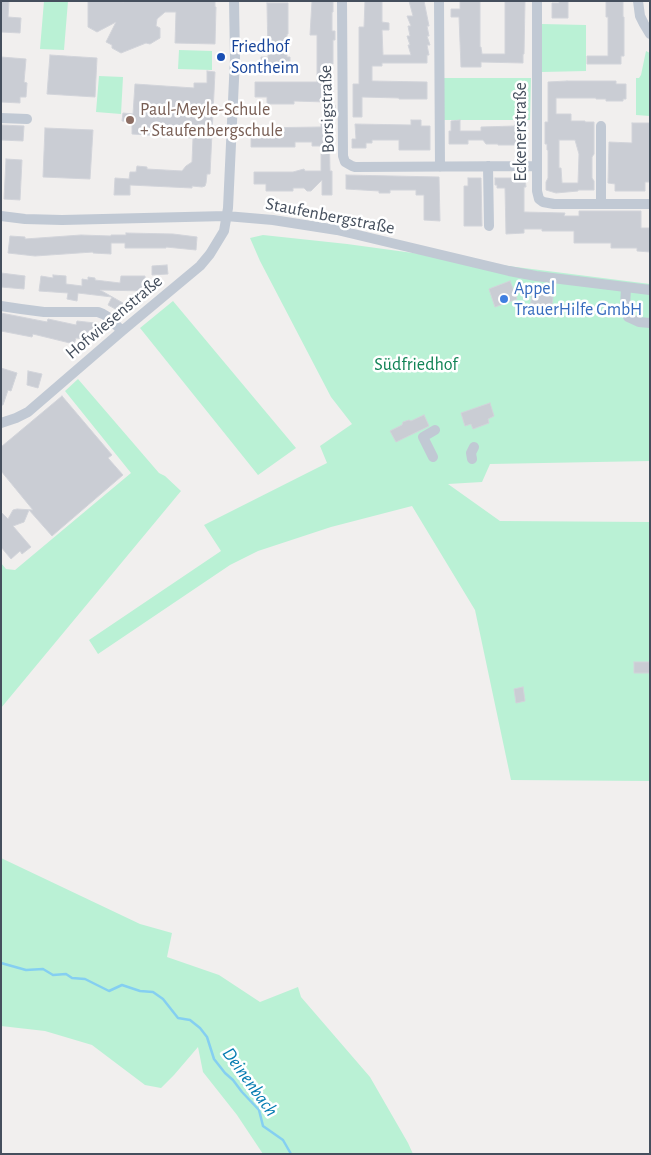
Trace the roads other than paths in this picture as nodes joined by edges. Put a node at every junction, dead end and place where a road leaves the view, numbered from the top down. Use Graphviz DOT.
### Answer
graph roads {
  1 [pos="234,1"];
  2 [pos="342,1"];
  3 [pos="439,1"];
  4 [pos="537,1"];
  5 [pos="638,1"];
  6 [pos="650,34"];
  7 [pos="1,118"];
  8 [pos="27,120"];
  9 [pos="601,126"];
  10 [pos="488,166"];
  11 [pos="537,166"];
  12 [pos="440,167"];
  13 [pos="601,204"];
  14 [pos="650,204"];
  15 [pos="226,216"];
  16 [pos="2,219"];
  17 [pos="489,226"];
  18 [pos="626,287"];
  19 [pos="650,290"];
  20 [pos="1,306"];
  21 [pos="650,323"];
  22 [pos="122,331"];
  23 [pos="1,423"];
  24 [pos="435,430"];
  25 [pos="474,447"];
  26 [pos="432,457"];
  27 [pos="472,459"];
  1 -- 15 [label="street, Hofwiesenstraße"];
  2 -- 12 [label="street, Borsigstraße"];
  3 -- 12 [label="street"];
  4 -- 11 [label="street, Eckenerstraße"];
  5 -- 6 [label="street"];
  7 -- 8 [label="street"];
  9 -- 13 [label="street"];
  10 -- 11 [label="street, Borsigstraße"];
  10 -- 12 [label="street, Borsigstraße"];
  10 -- 17 [label="street"];
  11 -- 13 [label="street, Eckenerstraße"];
  13 -- 14 [label="street, Eckenerstraße"];
  15 -- 16 [label="street, Staufenbergstraße"];
  15 -- 18 [label="street, Staufenbergstraße"];
  15 -- 22 [label="street, Hofwiesenstraße"];
  18 -- 19 [label="street, Staufenbergstraße"];
  18 -- 21 [label="street"];
  20 -- 22 [label="street"];
  22 -- 23 [label="street, Hofwiesenstraße"];
  24 -- 26 [label="street"];
  25 -- 27 [label="street"];
}
